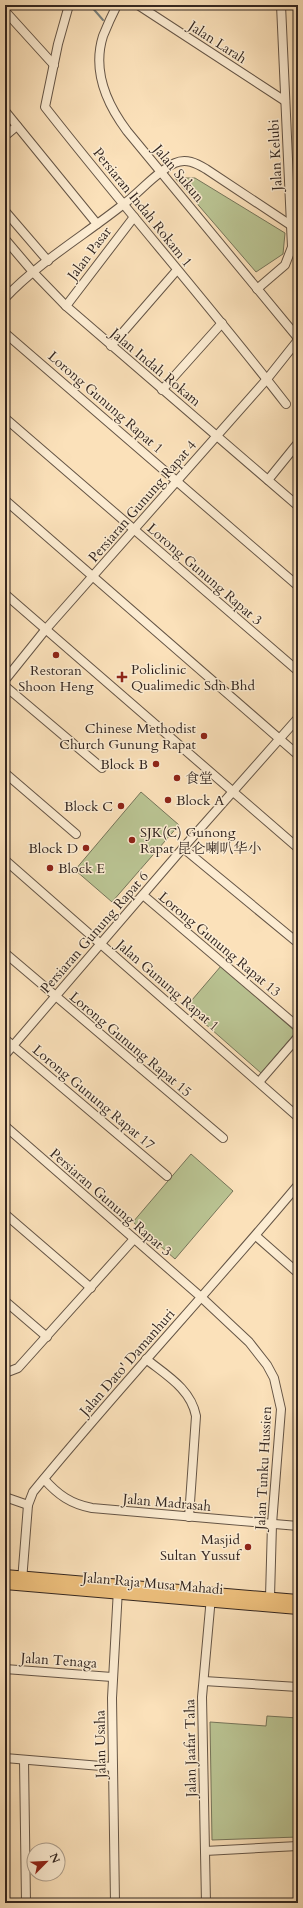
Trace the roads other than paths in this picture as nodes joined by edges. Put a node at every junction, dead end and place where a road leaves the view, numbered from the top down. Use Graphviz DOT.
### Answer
graph roads {
  1 [pos="68,5"];
  2 [pos="117,5"];
  3 [pos="138,5"];
  4 [pos="281,5"];
  5 [pos="5,11"];
  6 [pos="54,65"];
  7 [pos="285,101"];
  8 [pos="5,111"];
  9 [pos="17,126"];
  10 [pos="5,136"];
  11 [pos="162,172"];
  12 [pos="124,204"];
  13 [pos="5,211"];
  14 [pos="134,217"];
  15 [pos="97,224"];
  16 [pos="292,226"];
  17 [pos="5,239"];
  18 [pos="48,261"];
  19 [pos="177,270"];
  20 [pos="33,272"];
  21 [pos="257,288"];
  22 [pos="5,298"];
  23 [pos="66,306"];
  24 [pos="222,323"];
  25 [pos="5,333"];
  26 [pos="298,339"];
  27 [pos="111,346"];
  28 [pos="267,379"];
  29 [pos="162,390"];
  30 [pos="286,404"];
  31 [pos="5,418"];
  32 [pos="215,436"];
  33 [pos="298,443"];
  34 [pos="176,480"];
  35 [pos="268,480"];
  36 [pos="5,500"];
  37 [pos="298,506"];
  38 [pos="134,530"];
  39 [pos="93,577"];
  40 [pos="298,586"];
  41 [pos="5,594"];
  42 [pos="46,629"];
  43 [pos="298,671"];
  44 [pos="5,680"];
  45 [pos="5,686"];
  46 [pos="298,718"];
  47 [pos="280,740"];
  48 [pos="298,755"];
  49 [pos="102,768"];
  50 [pos="5,773"];
  51 [pos="233,792"];
  52 [pos="76,834"];
  53 [pos="183,848"];
  54 [pos="298,848"];
  55 [pos="5,860"];
  56 [pos="143,895"];
  57 [pos="298,943"];
  58 [pos="100,944"];
  59 [pos="5,953"];
  60 [pos="55,997"];
  61 [pos="298,1027"];
  62 [pos="298,1037"];
  63 [pos="5,1039"];
  64 [pos="13,1046"];
  65 [pos="5,1055"];
  66 [pos="259,1082"];
  67 [pos="298,1117"];
  68 [pos="5,1126"];
  69 [pos="223,1138"];
  70 [pos="167,1176"];
  71 [pos="298,1185"];
  72 [pos="5,1214"];
  73 [pos="256,1236"];
  74 [pos="134,1239"];
  75 [pos="298,1273"];
  76 [pos="91,1288"];
  77 [pos="201,1297"];
  78 [pos="5,1301"];
  79 [pos="47,1338"];
  80 [pos="146,1359"];
  81 [pos="5,1373"];
  82 [pos="44,1479"];
  83 [pos="5,1497"];
  84 [pos="28,1505"];
  85 [pos="189,1517"];
  86 [pos="272,1524"];
  87 [pos="298,1526"];
  88 [pos="5,1575"];
  89 [pos="22,1581"];
  90 [pos="5,1584"];
  91 [pos="118,1589"];
  92 [pos="211,1597"];
  93 [pos="270,1597"];
  94 [pos="298,1600"];
  95 [pos="298,1609"];
  96 [pos="5,1669"];
  97 [pos="112,1677"];
  98 [pos="204,1681"];
  99 [pos="298,1687"];
  100 [pos="5,1758"];
  101 [pos="24,1760"];
  102 [pos="113,1767"];
  103 [pos="298,1846"];
  104 [pos="205,1851"];
  105 [pos="26,1903"];
  106 [pos="115,1903"];
  107 [pos="206,1903"];
  1 -- 6 [label="street, Persiaran Indah Rokam 1"];
  2 -- 11 [label="street, Jalan Sukun"];
  3 -- 7 [label="street, Jalan Larah"];
  4 -- 7 [label="street, Jalan Kelubi"];
  5 -- 6 [label="street"];
  6 -- 12 [label="street, Persiaran Indah Rokam 1"];
  7 -- 16 [label="street, Jalan Kelubi"];
  8 -- 9 [label="street"];
  9 -- 10 [label="street"];
  9 -- 15 [label="street"];
  11 -- 12 [label="street"];
  11 -- 16 [label="street"];
  11 -- 21 [label="street, Jalan Sukun"];
  12 -- 14 [label="street, Persiaran Indah Rokam 1"];
  12 -- 15 [label="street"];
  13 -- 18 [label="street"];
  14 -- 19 [label="street, Persiaran Indah Rokam 1"];
  14 -- 23 [label="street, Jalan Pasar"];
  15 -- 18 [label="street"];
  16 -- 21 [label="street, Jalan Kelubi"];
  17 -- 20 [label="street, Jalan Indah Rokam"];
  18 -- 20 [label="street"];
  19 -- 24 [label="street, Persiaran Indah Rokam 1"];
  19 -- 27 [label="street"];
  20 -- 22 [label="street"];
  20 -- 23 [label="street, Jalan Indah Rokam"];
  21 -- 26 [label="street, Jalan Sukun"];
  23 -- 27 [label="street, Jalan Indah Rokam"];
  24 -- 28 [label="street, Persiaran Indah Rokam 1"];
  24 -- 29 [label="street"];
  25 -- 34 [label="street, Lorong Gunung Rapat 1"];
  26 -- 28 [label="street, Persiaran Gunung Rapat 4"];
  27 -- 29 [label="street, Jalan Indah Rokam"];
  28 -- 30 [label="street, Persiaran Indah Rokam 1"];
  28 -- 32 [label="street, Persiaran Gunung Rapat 4"];
  29 -- 32 [label="street, Jalan Indah Rokam"];
  31 -- 38 [label="street, Lorong Gunung Rapat 3"];
  32 -- 34 [label="street, Persiaran Gunung Rapat 4"];
  32 -- 35 [label="street, Jalan Indah Rokam"];
  33 -- 35 [label="street"];
  34 -- 38 [label="street, Persiaran Gunung Rapat 4"];
  34 -- 40 [label="street, Lorong Gunung Rapat 1"];
  35 -- 37 [label="street, Jalan Indah Rokam"];
  36 -- 39 [label="street"];
  38 -- 39 [label="street, Persiaran Gunung Rapat 4"];
  38 -- 43 [label="street, Lorong Gunung Rapat 3"];
  39 -- 42 [label="street, Persiaran Gunung Rapat 4"];
  39 -- 47 [label="street"];
  41 -- 42 [label="street"];
  42 -- 44 [label="street, Persiaran Gunung Rapat 4"];
  42 -- 51 [label="street"];
  45 -- 49 [label="street"];
  46 -- 47 [label="street, Persiaran Gunung Rapat 6"];
  47 -- 48 [label="street"];
  47 -- 51 [label="street, Persiaran Gunung Rapat 6"];
  50 -- 52 [label="street"];
  51 -- 53 [label="street, Persiaran Gunung Rapat 6"];
  51 -- 54 [label="street"];
  53 -- 56 [label="street, Persiaran Gunung Rapat 6"];
  53 -- 57 [label="street"];
  55 -- 58 [label="street, Jalan Gunung Rapat 1"];
  56 -- 58 [label="street, Persiaran Gunung Rapat 6"];
  56 -- 61 [label="street, Lorong Gunung Rapat 13"];
  58 -- 60 [label="street, Persiaran Gunung Rapat 6"];
  58 -- 66 [label="street, Jalan Gunung Rapat 1"];
  59 -- 60 [label="street, Lorong Gunung Rapat 15"];
  60 -- 64 [label="street, Persiaran Gunung Rapat 6"];
  60 -- 69 [label="street, Lorong Gunung Rapat 15"];
  62 -- 66 [label="street"];
  63 -- 64 [label="street, Lorong Gunung Rapat 17"];
  64 -- 65 [label="street, Persiaran Gunung Rapat 6"];
  64 -- 70 [label="street, Lorong Gunung Rapat 17"];
  66 -- 67 [label="street, Jalan Gunung Rapat 1"];
  68 -- 74 [label="street, Persiaran Gunung Rapat 3"];
  71 -- 73 [label="street, Jalan Dato' Damanhuri"];
  72 -- 76 [label="street"];
  73 -- 75 [label="street"];
  73 -- 77 [label="street, Jalan Dato' Damanhuri"];
  74 -- 76 [label="street"];
  74 -- 77 [label="street, Persiaran Gunung Rapat 3"];
  76 -- 79 [label="street"];
  77 -- 80 [label="street, Jalan Dato' Damanhuri"];
  77 -- 86 [label="street, Jalan Tunku Hussien"];
  78 -- 79 [label="street"];
  79 -- 81 [label="street"];
  80 -- 82 [label="street, Jalan Dato' Damanhuri"];
  80 -- 85 [label="street"];
  82 -- 84 [label="street, Jalan Dato' Damanhuri"];
  82 -- 85 [label="street, Jalan Madrasah"];
  83 -- 84 [label="street"];
  84 -- 89 [label="street, Jalan Dato' Damanhuri"];
  85 -- 86 [label="street, Jalan Madrasah"];
  86 -- 87 [label="street, Jalan Madrasah"];
  86 -- 93 [label="street, Jalan Tunku Hussien"];
  88 -- 89 [label="main road, Jalan Raja Musa Mahadi"];
  89 -- 90 [label="main road, Jalan Raja Musa Mahadi"];
  89 -- 91 [label="main road, Jalan Raja Musa Mahadi"];
  91 -- 92 [label="main road, Jalan Raja Musa Mahadi"];
  91 -- 97 [label="street, Jalan Usaha"];
  92 -- 93 [label="main road, Jalan Raja Musa Mahadi"];
  92 -- 95 [label="main road, Jalan Raja Musa Mahadi"];
  92 -- 98 [label="street, Jalan Jaafar Taha"];
  93 -- 94 [label="main road, Jalan Raja Musa Mahadi"];
  96 -- 97 [label="street, Jalan Tenaga"];
  97 -- 102 [label="street, Jalan Usaha"];
  98 -- 99 [label="street"];
  98 -- 104 [label="street, Jalan Jaafar Taha"];
  100 -- 101 [label="street"];
  101 -- 102 [label="street"];
  101 -- 105 [label="street"];
  102 -- 106 [label="street, Jalan Usaha"];
  103 -- 104 [label="street"];
  104 -- 107 [label="street, Jalan Jaafar Taha"];
}
